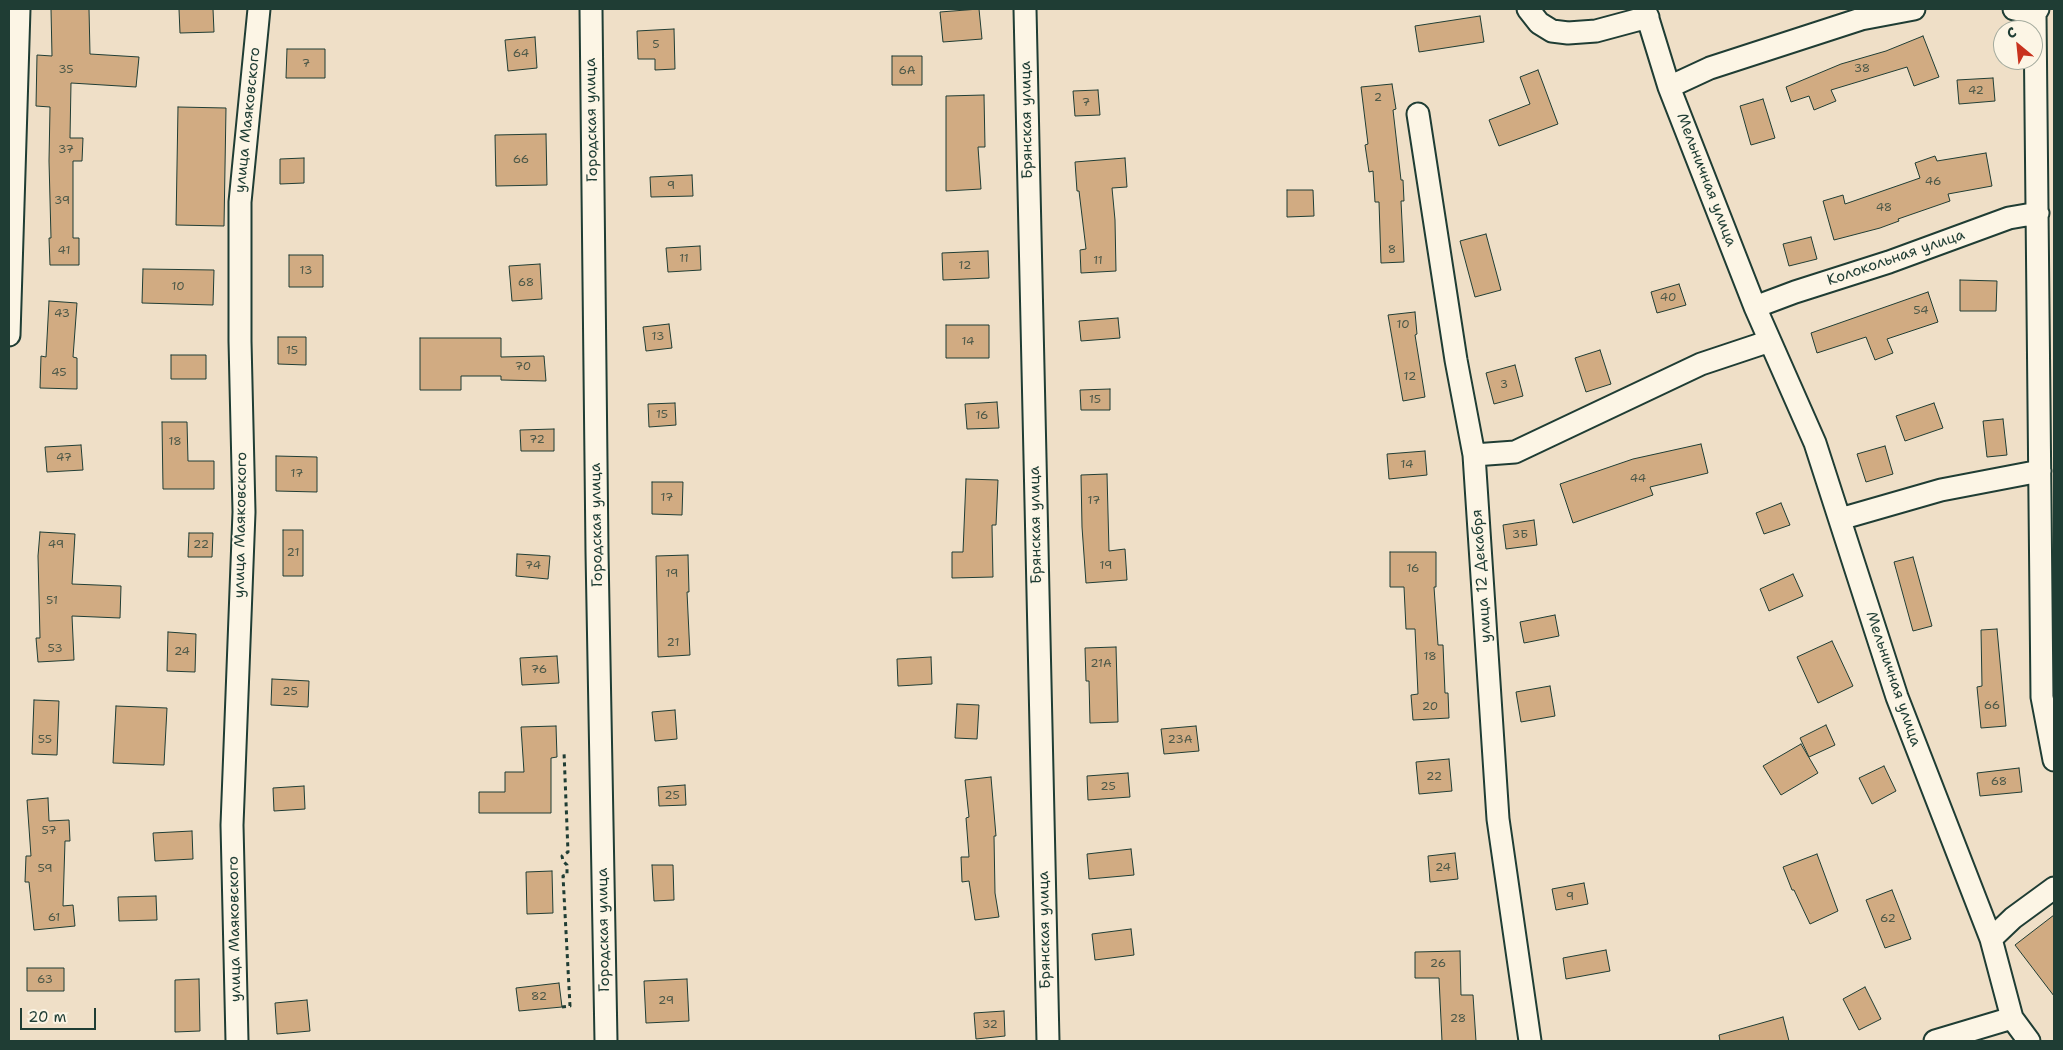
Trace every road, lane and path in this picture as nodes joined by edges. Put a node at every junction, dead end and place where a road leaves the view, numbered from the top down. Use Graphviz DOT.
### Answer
graph roads {
  1 [pos="19,9"];
  2 [pos="259,9"];
  3 [pos="591,9"];
  4 [pos="1025,9"];
  5 [pos="1528,9"];
  6 [pos="1914,9"];
  7 [pos="2014,9"];
  8 [pos="2037,11"];
  9 [pos="1647,13"];
  10 [pos="1669,87"];
  11 [pos="1418,114"];
  12 [pos="2046,159"];
  13 [pos="2038,213"];
  14 [pos="1755,307"];
  15 [pos="9,335"];
  16 [pos="1770,341"];
  17 [pos="1474,456"];
  18 [pos="2040,471"];
  19 [pos="1840,520"];
  20 [pos="564,752"];
  21 [pos="2054,760"];
  22 [pos="2054,888"];
  23 [pos="1991,939"];
  24 [pos="562,1006"];
  25 [pos="2012,1018"];
  26 [pos="237,1041"];
  27 [pos="606,1041"];
  28 [pos="1048,1041"];
  29 [pos="1530,1041"];
  30 [pos="1935,1041"];
  31 [pos="2029,1041"];
  1 -- 15 [label="street"];
  2 -- 26 [label="street, улица Маяковского"];
  3 -- 27 [label="street, Городская улица"];
  4 -- 28 [label="street, Брянская улица"];
  5 -- 9 [label="street, Мельничная улица"];
  6 -- 10 [label="street"];
  7 -- 8 [label="street"];
  8 -- 12 [label="street"];
  9 -- 10 [label="street, Мельничная улица"];
  10 -- 14 [label="street, Мельничная улица"];
  11 -- 17 [label="street, улица 12 Декабря"];
  12 -- 13 [label="street"];
  13 -- 14 [label="street, Колокольная улица"];
  13 -- 18 [label="street"];
  14 -- 16 [label="street, Мельничная улица"];
  16 -- 17 [label="street"];
  16 -- 19 [label="street, Мельничная улица"];
  17 -- 29 [label="street, улица 12 Декабря"];
  18 -- 19 [label="street"];
  18 -- 21 [label="street"];
  19 -- 23 [label="street, Мельничная улица"];
  20 -- 24 [label="path"];
  22 -- 23 [label="street"];
  23 -- 25 [label="street, Мельничная улица"];
  25 -- 30 [label="street"];
  25 -- 31 [label="street, Мельничная улица"];
}
